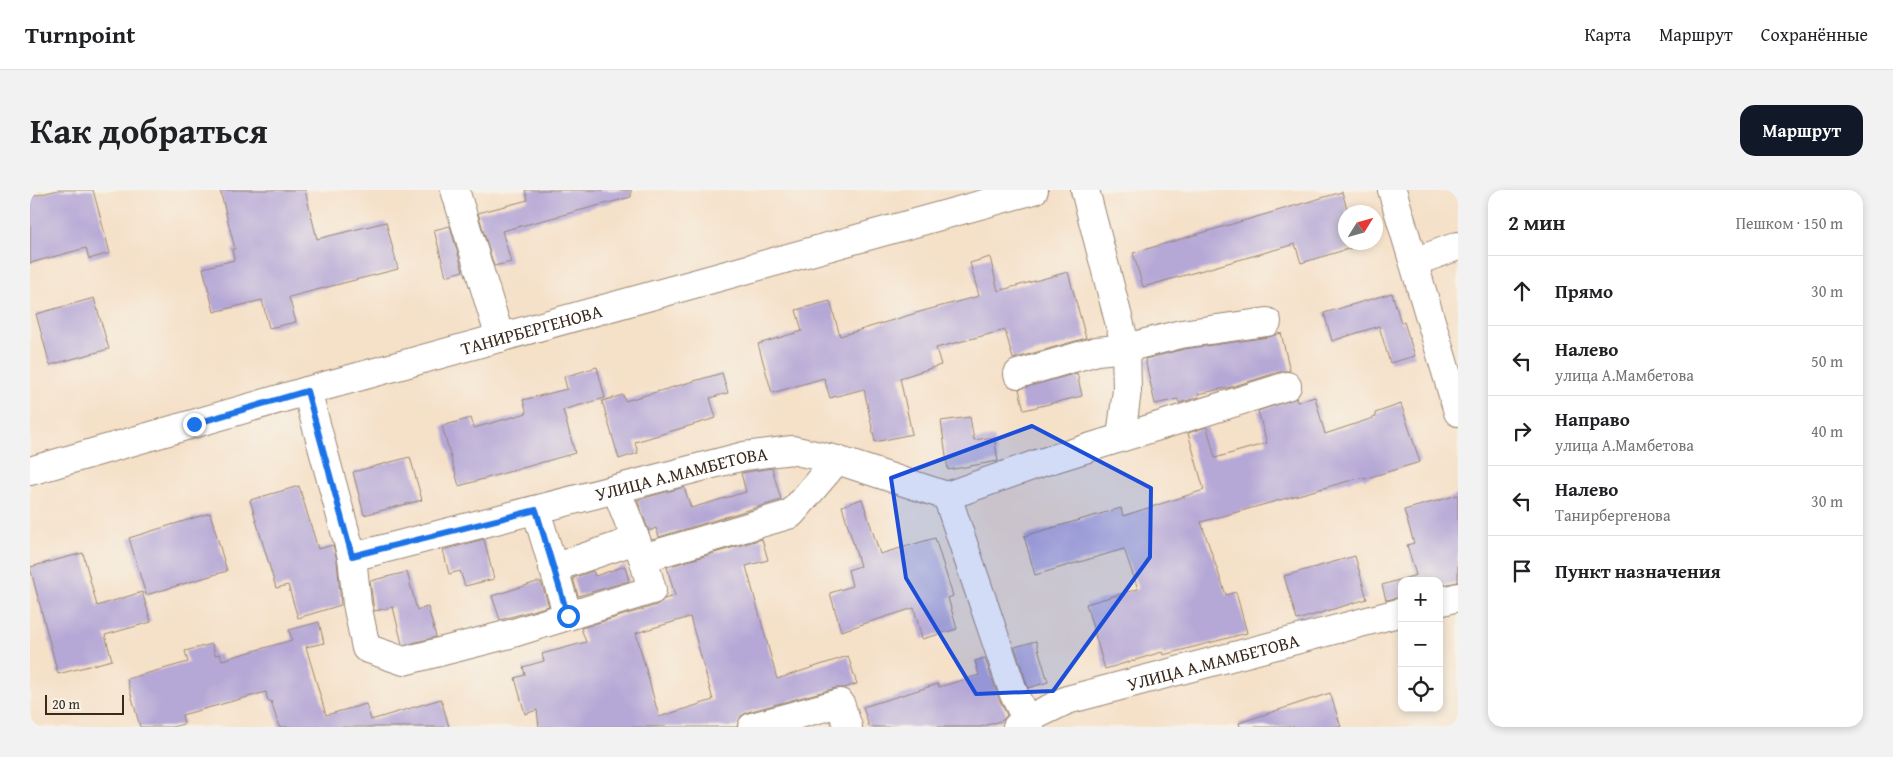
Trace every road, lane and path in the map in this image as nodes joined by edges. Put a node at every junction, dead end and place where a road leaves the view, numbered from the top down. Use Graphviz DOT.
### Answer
graph roads {
  1 [pos="455,190"];
  2 [pos="1034,190"];
  3 [pos="1085,190"];
  4 [pos="1392,190"];
  5 [pos="970,199"];
  6 [pos="1458,246"];
  7 [pos="1414,262"];
  8 [pos="1267,322"];
  9 [pos="500,338"];
  10 [pos="1448,339"];
  11 [pos="1126,348"];
  12 [pos="1018,374"];
  13 [pos="1287,386"];
  14 [pos="307,391"];
  15 [pos="1458,412"];
  16 [pos="1121,437"];
  17 [pos="837,460"];
  18 [pos="30,470"];
  19 [pos="616,490"];
  20 [pos="947,496"];
  21 [pos="536,510"];
  22 [pos="639,549"];
  23 [pos="352,556"];
  24 [pos="553,568"];
  25 [pos="1458,597"];
  26 [pos="1443,601"];
  27 [pos="1398,613"];
  28 [pos="568,616"];
  29 [pos="1024,725"];
  30 [pos="752,727"];
  31 [pos="848,727"];
  1 -- 9 [label="street"];
  2 -- 5 [label="street, ТАНИРБЕРГЕНОВА"];
  3 -- 11 [label="street"];
  4 -- 7 [label="street"];
  5 -- 9 [label="street, ТАНИРБЕРГЕНОВА"];
  6 -- 7 [label="street"];
  7 -- 10 [label="street"];
  8 -- 11 [label="street"];
  9 -- 14 [label="street, ТАНИРБЕРГЕНОВА"];
  10 -- 15 [label="street"];
  11 -- 12 [label="street"];
  11 -- 16 [label="street"];
  13 -- 16 [label="street"];
  14 -- 18 [label="street, ТАНИРБЕРГЕНОВА"];
  14 -- 23 [label="street"];
  16 -- 20 [label="street"];
  17 -- 19 [label="street, УЛИЦА А.МАМБЕТОВА"];
  17 -- 20 [label="street, УЛИЦА А.МАМБЕТОВА"];
  17 -- 22 [label="street"];
  19 -- 21 [label="street, УЛИЦА А.МАМБЕТОВА"];
  19 -- 22 [label="street"];
  20 -- 29 [label="street, УЛИЦА А.МАМБЕТОВА"];
  21 -- 23 [label="street, УЛИЦА А.МАМБЕТОВА"];
  21 -- 24 [label="street"];
  22 -- 24 [label="street"];
  22 -- 28 [label="street"];
  23 -- 28 [label="street"];
  24 -- 28 [label="street"];
  25 -- 26 [label="street"];
  27 -- 29 [label="street, УЛИЦА А.МАМБЕТОВА"];
  30 -- 31 [label="street"];
}
